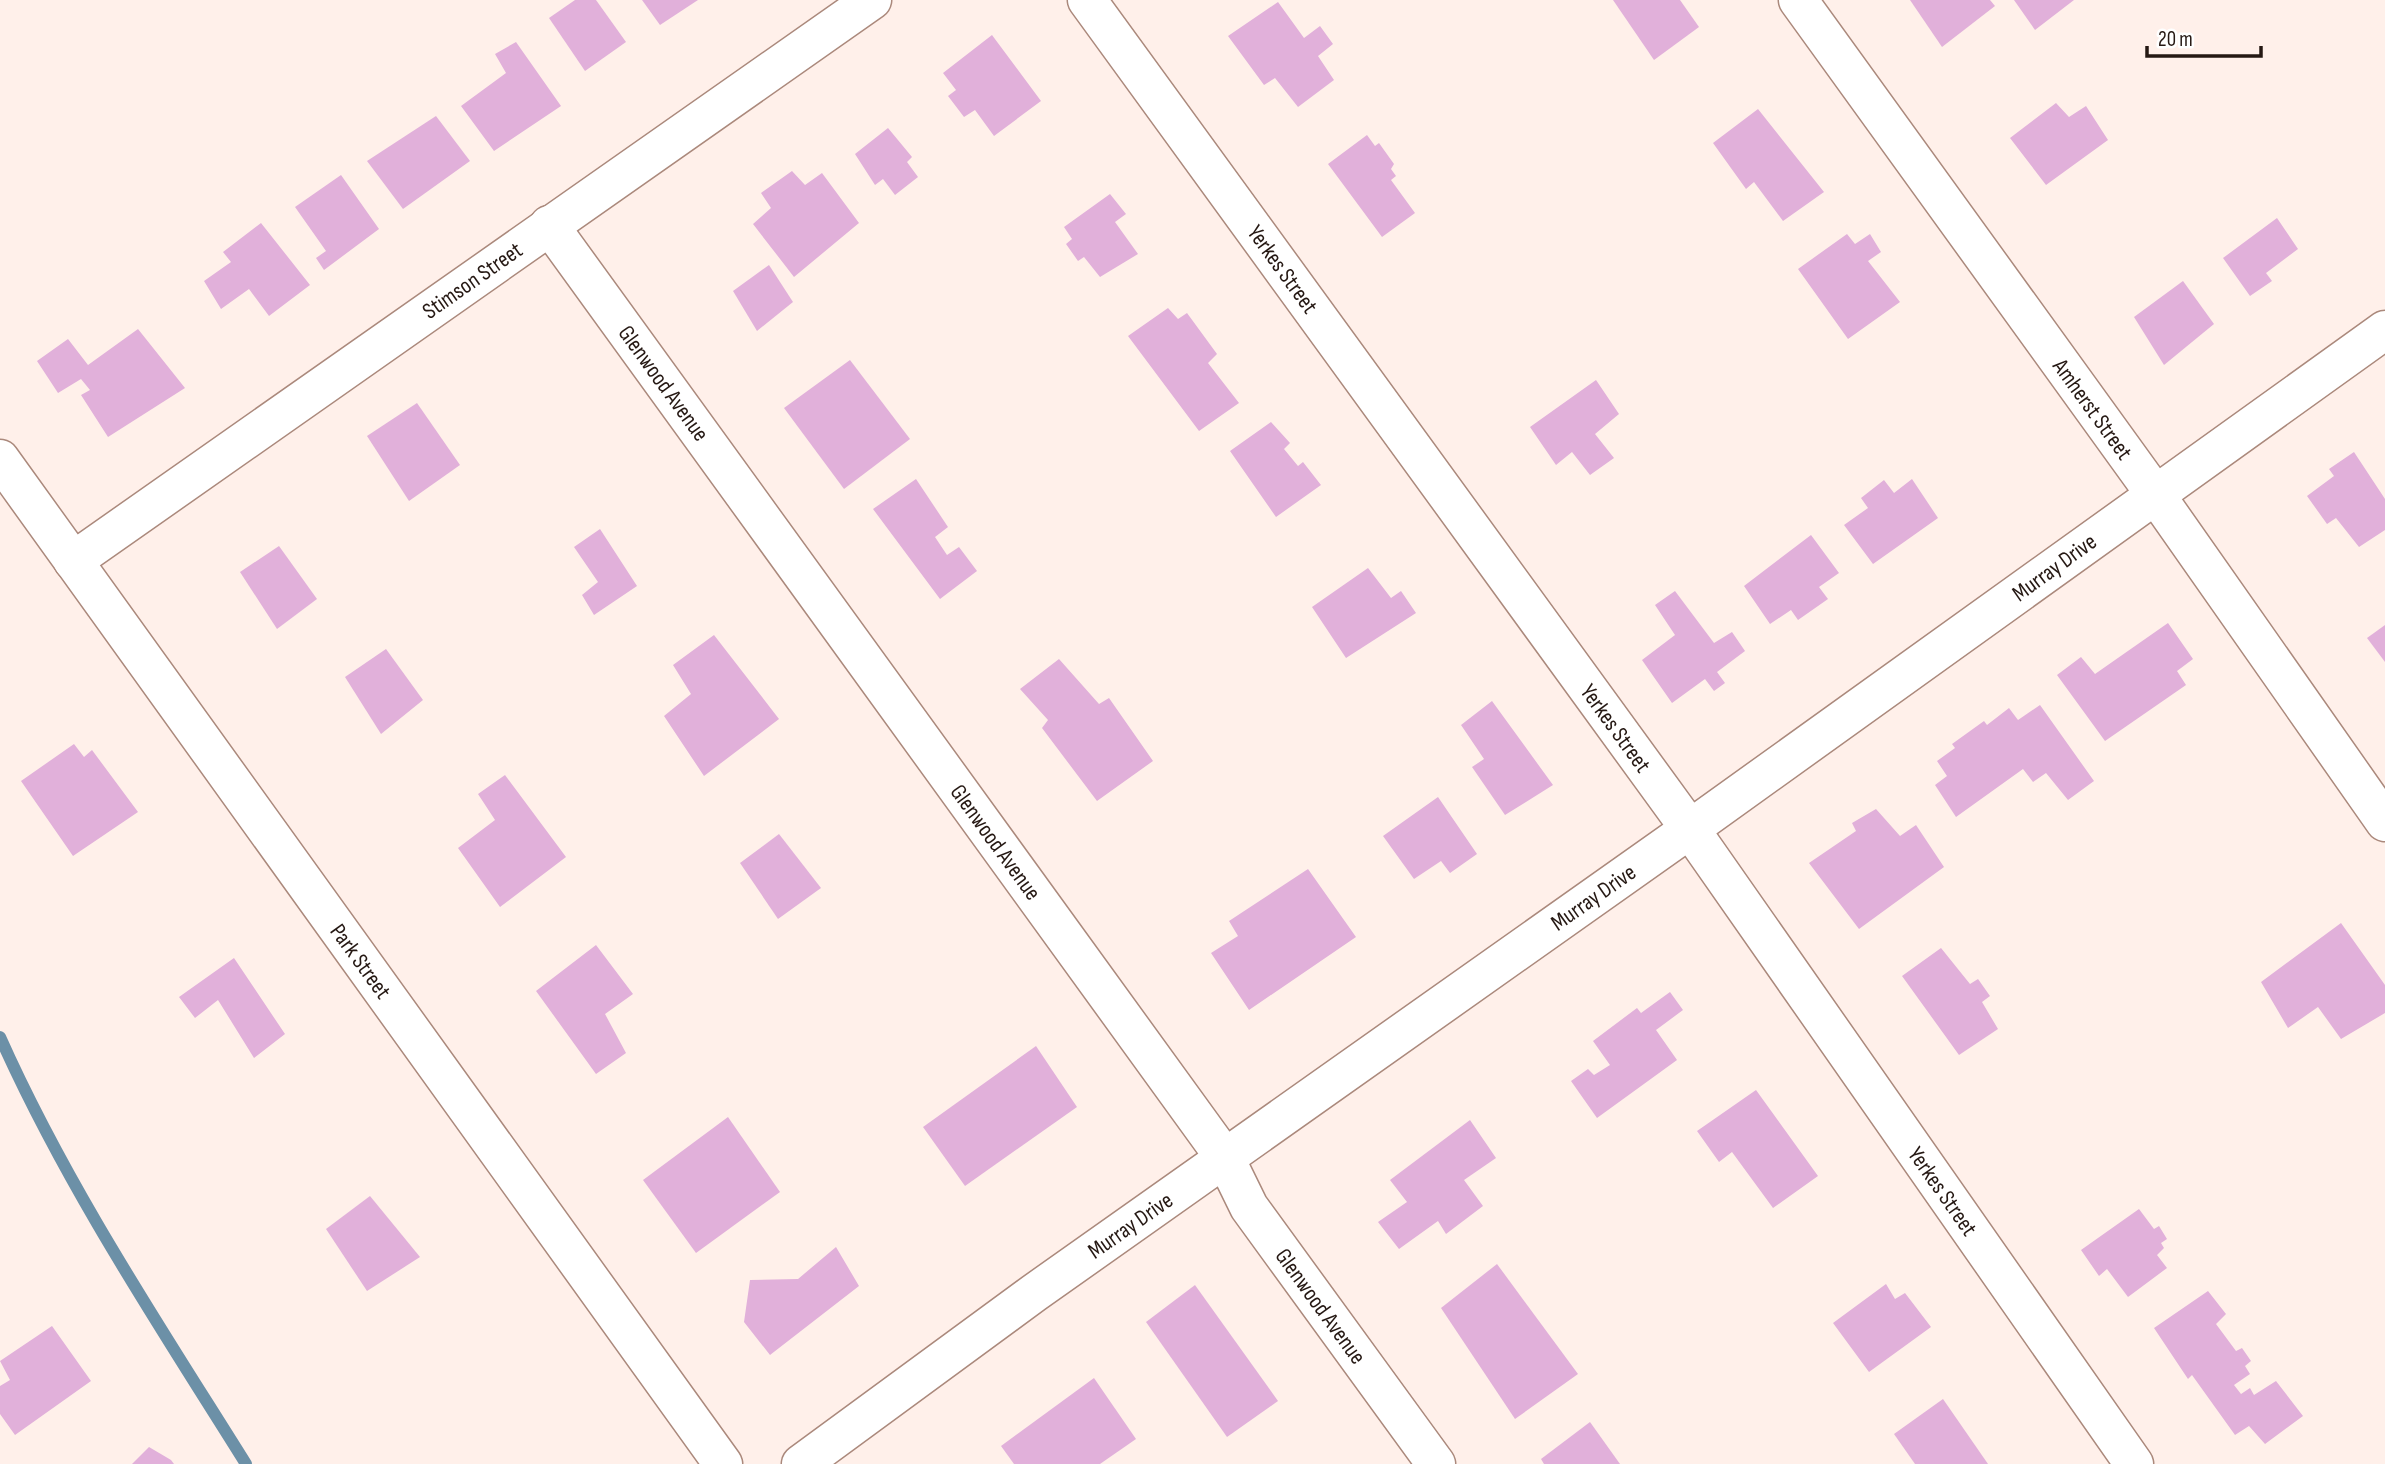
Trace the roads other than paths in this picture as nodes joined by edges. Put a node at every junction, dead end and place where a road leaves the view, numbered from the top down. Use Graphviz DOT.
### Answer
graph roads {
  1 [pos="872,0"];
  2 [pos="1087,0"];
  3 [pos="1798,0"];
  4 [pos="549,225"];
  5 [pos="2385,330"];
  6 [pos="0,458"];
  7 [pos="2155,494"];
  8 [pos="73,561"];
  9 [pos="2385,821"];
  10 [pos="1690,829"];
  11 [pos="1225,1158"];
  12 [pos="723,1464"];
  13 [pos="801,1464"];
  14 [pos="1436,1464"];
  15 [pos="2134,1464"];
  1 -- 4 [label="street, Stimson Street"];
  2 -- 10 [label="street, Yerkes Street"];
  3 -- 7 [label="street, Amherst Street"];
  4 -- 8 [label="street, Stimson Street"];
  4 -- 11 [label="street, Glenwood Avenue"];
  5 -- 7 [label="street, Murray Drive"];
  6 -- 8 [label="street, Park Street"];
  7 -- 9 [label="street, Amherst Street"];
  7 -- 10 [label="street, Murray Drive"];
  8 -- 12 [label="street, Park Street"];
  10 -- 11 [label="street, Murray Drive"];
  10 -- 15 [label="street, Yerkes Street"];
  11 -- 13 [label="street, Murray Drive"];
  11 -- 14 [label="street, Glenwood Avenue"];
}
